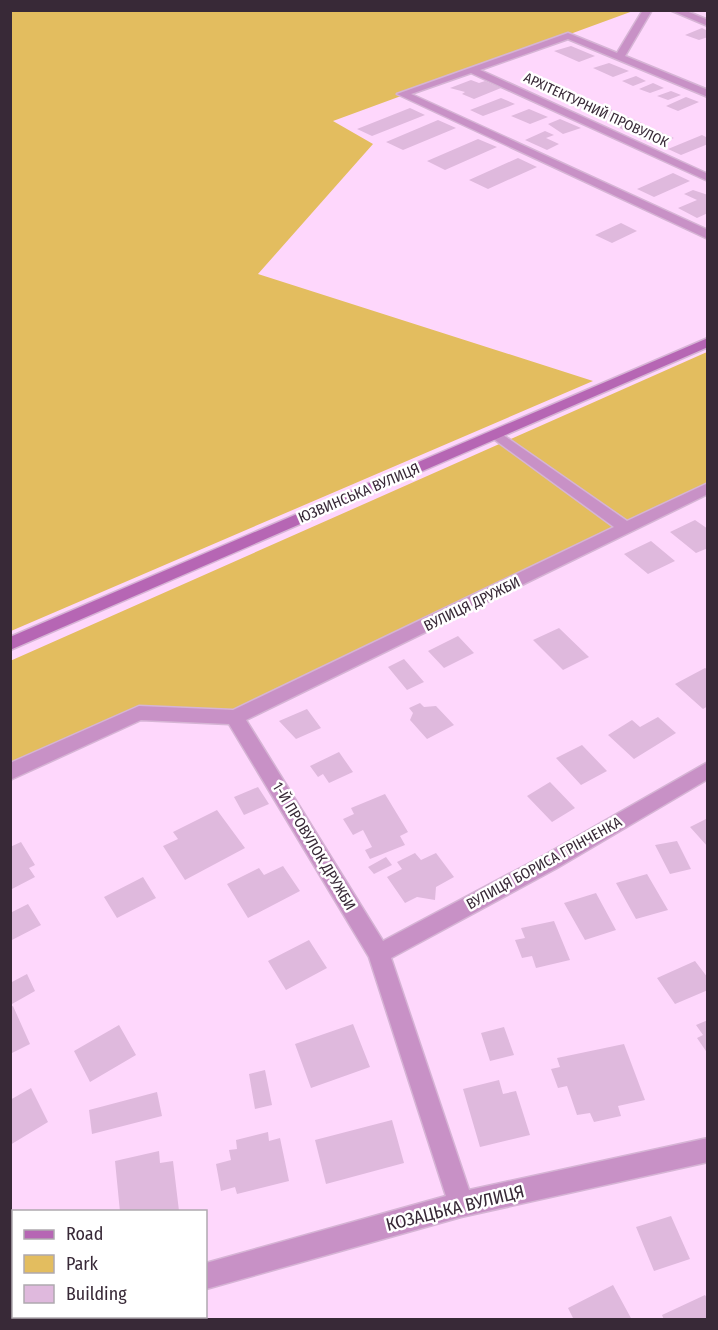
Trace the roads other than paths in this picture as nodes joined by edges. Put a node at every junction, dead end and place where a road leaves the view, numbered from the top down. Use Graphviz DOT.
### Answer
graph roads {
  1 [pos="648,10"];
  2 [pos="674,10"];
  3 [pos="708,23"];
  4 [pos="619,57"];
  5 [pos="472,70"];
  6 [pos="708,94"];
  7 [pos="708,178"];
  8 [pos="708,235"];
  9 [pos="708,342"];
  10 [pos="496,434"];
  11 [pos="708,488"];
  12 [pos="625,527"];
  13 [pos="10,644"];
  14 [pos="235,717"];
  15 [pos="708,770"];
  16 [pos="10,772"];
  17 [pos="379,954"];
  18 [pos="708,1150"];
  19 [pos="461,1204"];
  20 [pos="207,1276"];
  1 -- 4 [label="street"];
  2 -- 3 [label="street"];
  4 -- 5 [label="street"];
  4 -- 6 [label="street"];
  5 -- 7 [label="street, АРХІТЕКТУРНИЙ ПРОВУЛОК"];
  5 -- 8 [label="street"];
  9 -- 10 [label="main road, ЮЗВИНСЬКА ВУЛИЦЯ"];
  10 -- 12 [label="street"];
  10 -- 13 [label="main road, ЮЗВИНСЬКА ВУЛИЦЯ"];
  11 -- 12 [label="street, ВУЛИЦЯ ДРУЖБИ"];
  12 -- 14 [label="street, ВУЛИЦЯ ДРУЖБИ"];
  14 -- 16 [label="street"];
  14 -- 17 [label="street, 1-Й ПРОВУЛОК ДРУЖБИ"];
  15 -- 17 [label="street, ВУЛИЦЯ БОРИСА ГРІНЧЕНКА"];
  17 -- 19 [label="street, 1-Й ПРОВУЛОК ДРУЖБИ"];
  18 -- 19 [label="street, КОЗАЦЬКА ВУЛИЦЯ"];
  19 -- 20 [label="street, КОЗАЦЬКА ВУЛИЦЯ"];
}
